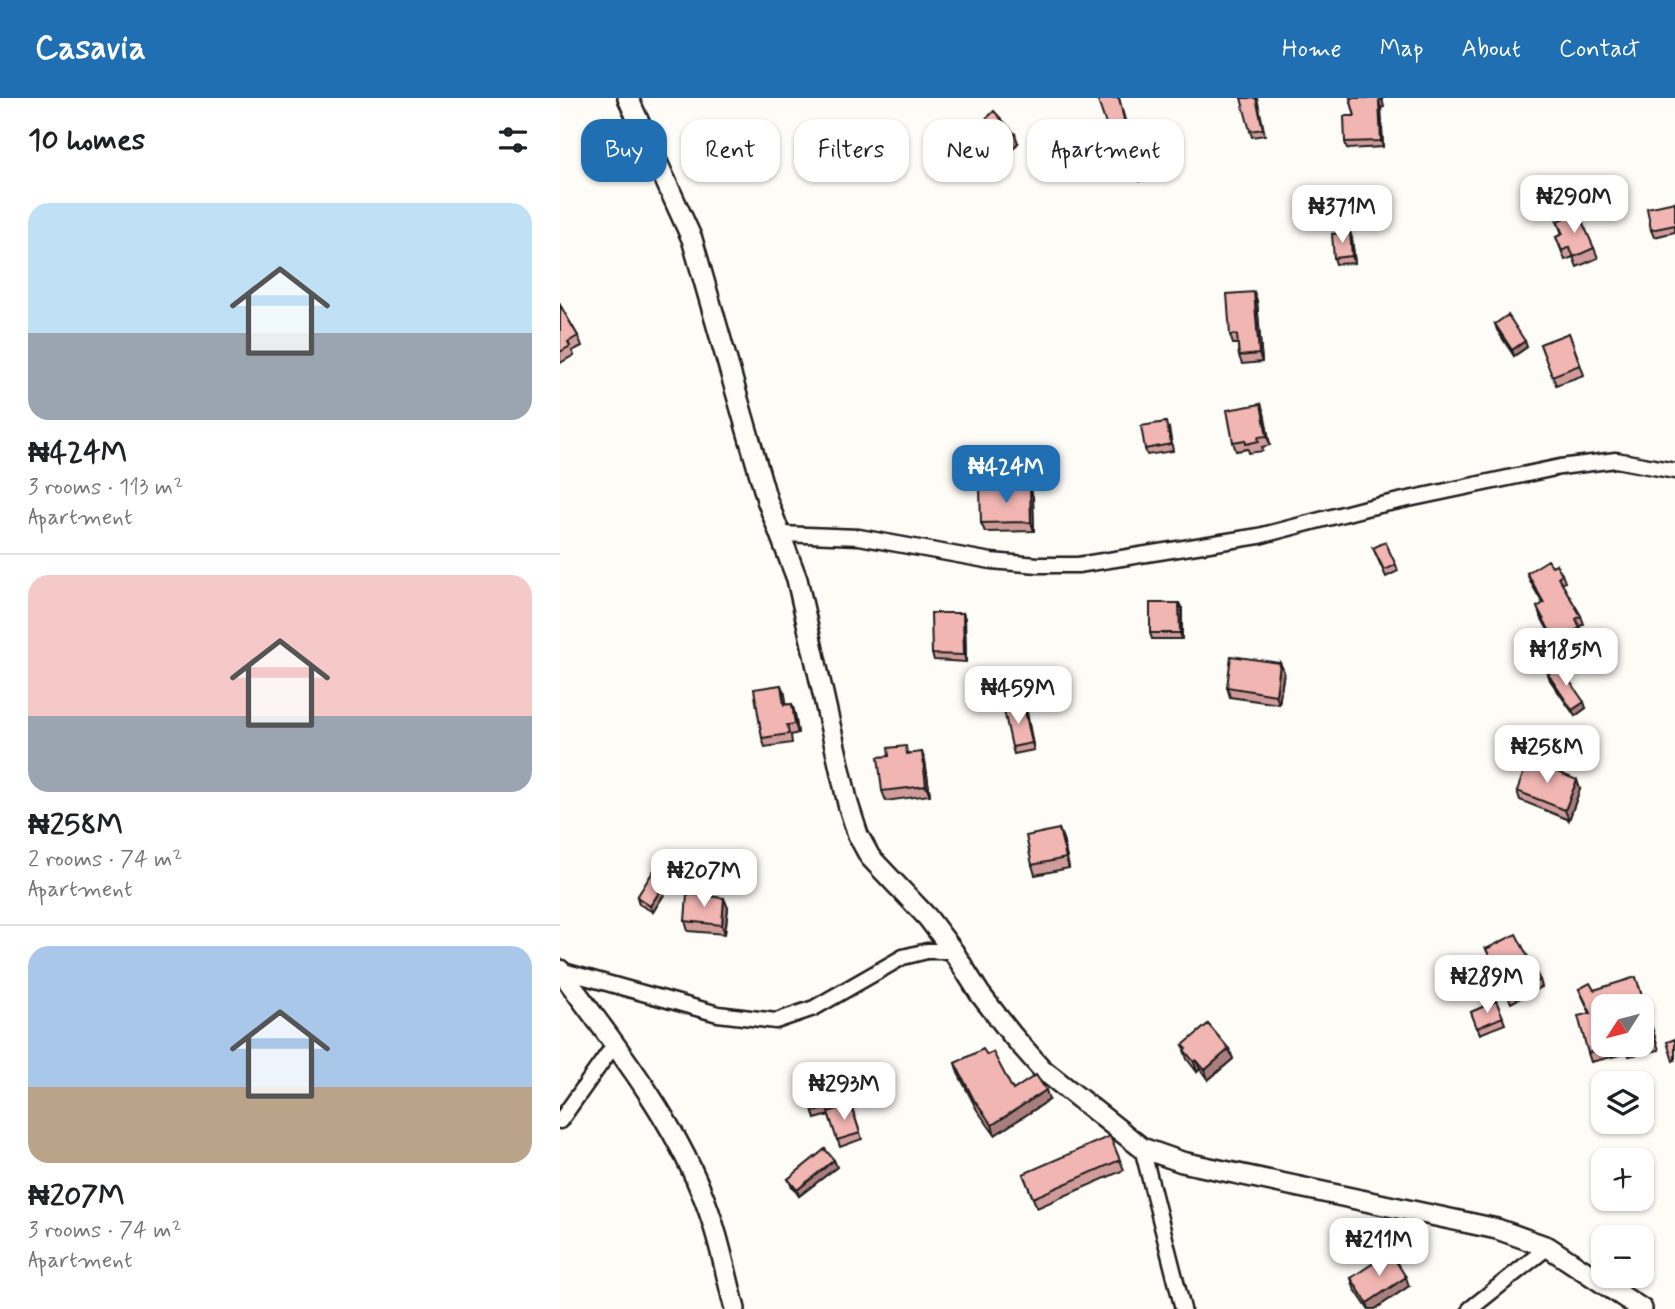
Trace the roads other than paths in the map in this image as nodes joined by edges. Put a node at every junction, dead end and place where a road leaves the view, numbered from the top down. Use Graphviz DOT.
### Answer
graph roads {
  1 [pos="628,98"];
  2 [pos="1675,471"];
  3 [pos="780,534"];
  4 [pos="953,951"];
  5 [pos="560,970"];
  6 [pos="614,1045"];
  7 [pos="560,1121"];
  8 [pos="1142,1148"];
  9 [pos="1548,1247"];
  10 [pos="735,1309"];
  11 [pos="1183,1309"];
  12 [pos="1470,1309"];
  13 [pos="1642,1309"];
  1 -- 3 [label="street"];
  2 -- 3 [label="street"];
  3 -- 4 [label="street"];
  4 -- 5 [label="street"];
  4 -- 8 [label="street"];
  5 -- 6 [label="street"];
  6 -- 7 [label="street"];
  6 -- 10 [label="street"];
  8 -- 9 [label="street"];
  8 -- 11 [label="street"];
  9 -- 12 [label="street"];
  9 -- 13 [label="street"];
}
